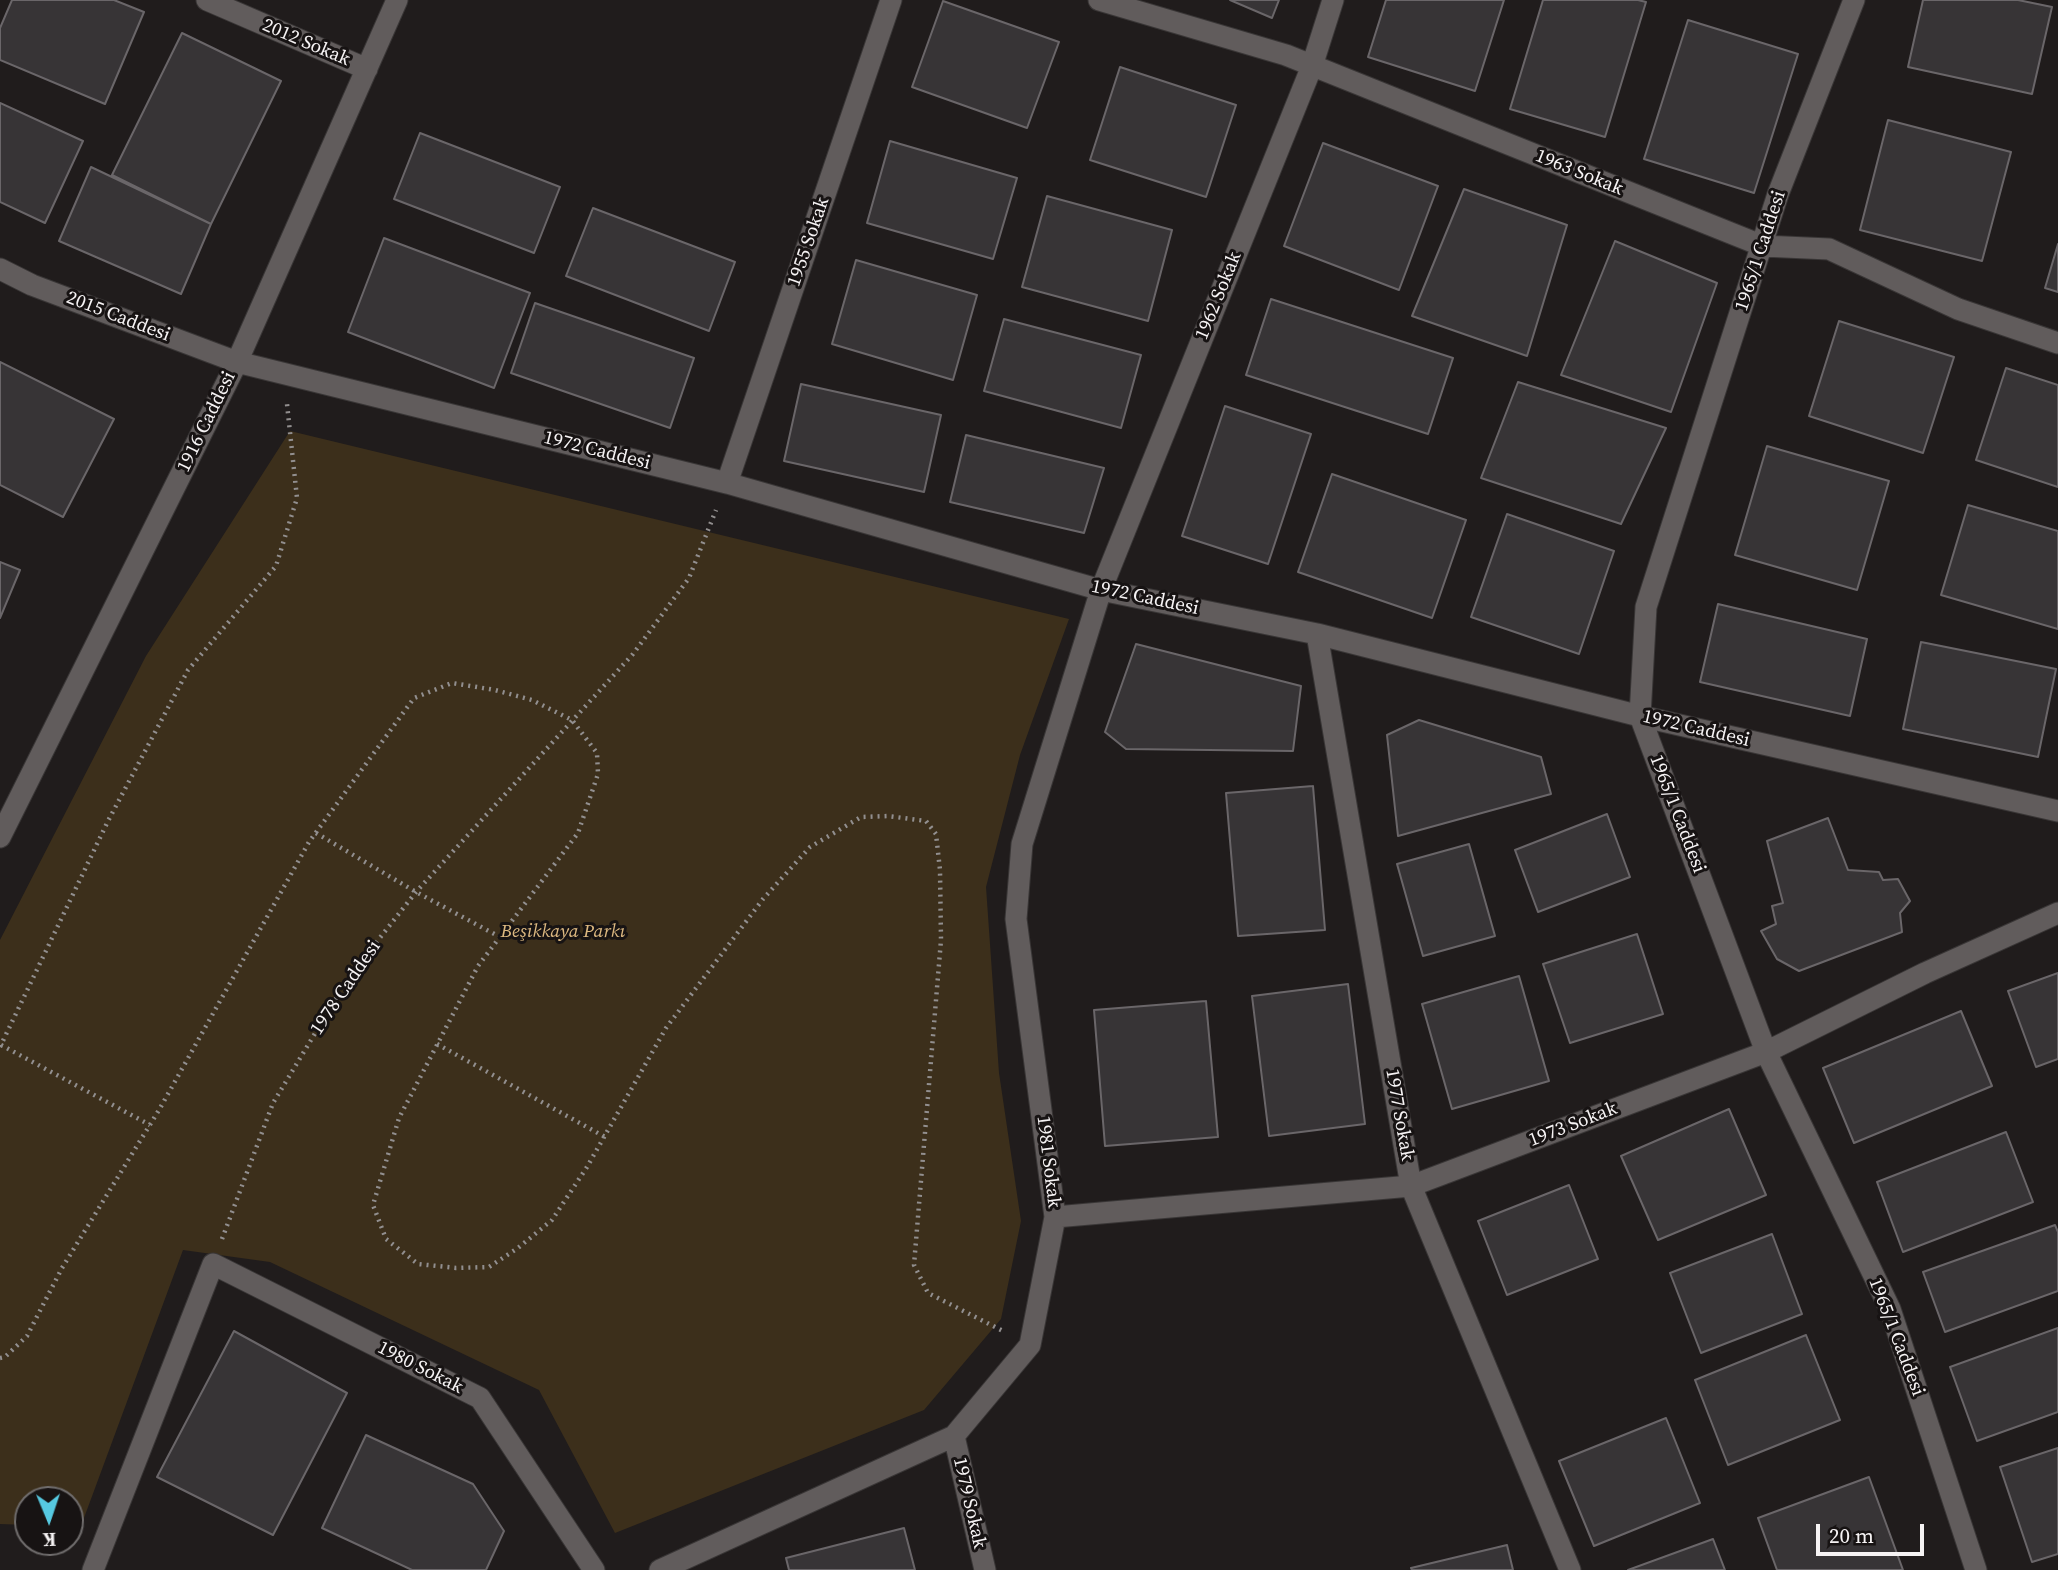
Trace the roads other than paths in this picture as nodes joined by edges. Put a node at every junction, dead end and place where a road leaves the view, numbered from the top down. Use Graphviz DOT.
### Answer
graph roads {
  1 [pos="207,0"];
  2 [pos="397,0"];
  3 [pos="891,0"];
  4 [pos="1099,0"];
  5 [pos="1333,0"];
  6 [pos="1854,0"];
  7 [pos="1312,66"];
  8 [pos="367,69"];
  9 [pos="1763,247"];
  10 [pos="0,269"];
  11 [pos="2058,343"];
  12 [pos="237,362"];
  13 [pos="727,483"];
  14 [pos="1101,590"];
  15 [pos="1317,634"];
  16 [pos="1640,716"];
  17 [pos="2058,811"];
  18 [pos="0,837"];
  19 [pos="2058,913"];
  20 [pos="1766,1052"];
  21 [pos="1411,1186"];
  22 [pos="1055,1217"];
  23 [pos="954,1436"];
  24 [pos="93,1570"];
  25 [pos="594,1570"];
  26 [pos="660,1570"];
  27 [pos="985,1570"];
  28 [pos="1570,1570"];
  29 [pos="1976,1570"];
  1 -- 8 [label="street, 2012 Sokak"];
  2 -- 8 [label="street, 1916 Caddesi"];
  3 -- 13 [label="street, 1955 Sokak"];
  4 -- 7 [label="street, 1963 Sokak"];
  5 -- 7 [label="street, 1962 Sokak"];
  6 -- 9 [label="street, 1965/1 Caddesi"];
  7 -- 9 [label="street, 1963 Sokak"];
  7 -- 14 [label="street, 1962 Sokak"];
  8 -- 12 [label="street, 1916 Caddesi"];
  9 -- 11 [label="street, 1963 Sokak"];
  9 -- 16 [label="street, 1965/1 Caddesi"];
  10 -- 12 [label="street, 2015 Caddesi"];
  12 -- 13 [label="street, 1972 Caddesi"];
  12 -- 18 [label="street, 1916 Caddesi"];
  13 -- 14 [label="street, 1972 Caddesi"];
  14 -- 15 [label="street, 1972 Caddesi"];
  14 -- 22 [label="street, 1981 Sokak"];
  15 -- 16 [label="street, 1972 Caddesi"];
  15 -- 21 [label="street, 1977 Sokak"];
  16 -- 17 [label="street, 1972 Caddesi"];
  16 -- 20 [label="street, 1965/1 Caddesi"];
  19 -- 20 [label="street, 1973 Sokak"];
  20 -- 21 [label="street, 1973 Sokak"];
  20 -- 29 [label="street, 1965/1 Caddesi"];
  21 -- 22 [label="street, 1973 Sokak"];
  21 -- 28 [label="street, 1977 Sokak"];
  22 -- 23 [label="street, 1981 Sokak"];
  23 -- 26 [label="street, 1981 Sokak"];
  23 -- 27 [label="street, 1979 Sokak"];
  24 -- 25 [label="street, 1980 Sokak"];
}
